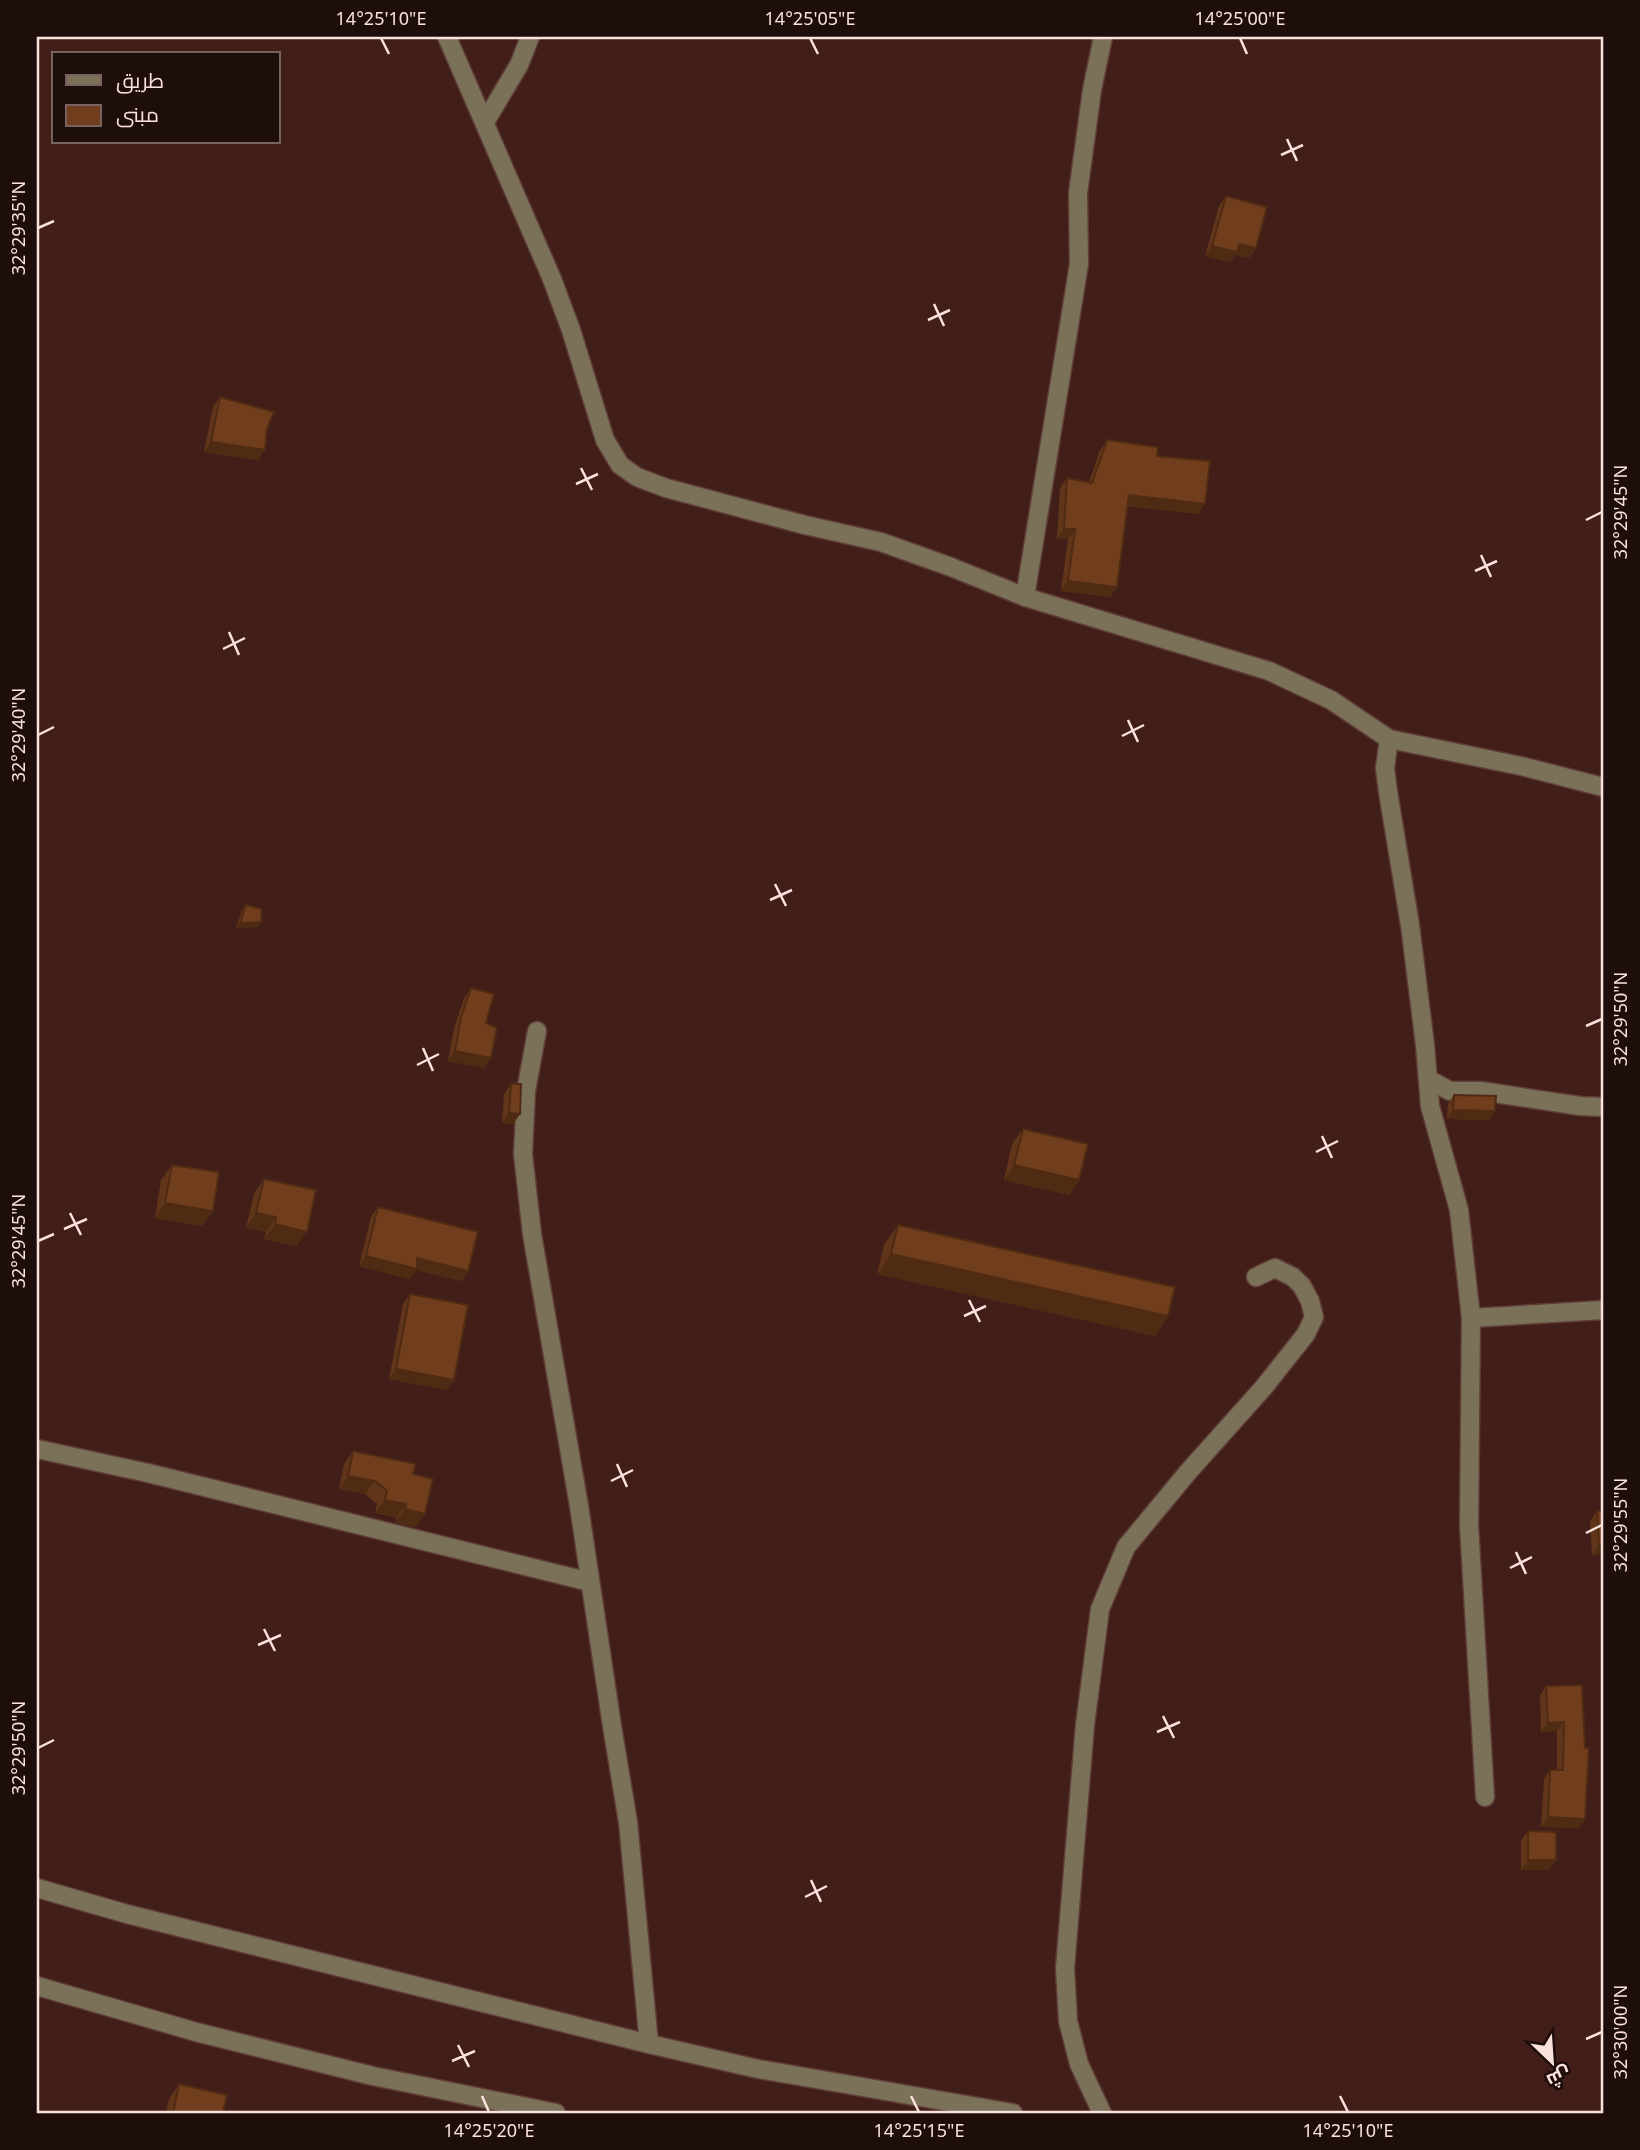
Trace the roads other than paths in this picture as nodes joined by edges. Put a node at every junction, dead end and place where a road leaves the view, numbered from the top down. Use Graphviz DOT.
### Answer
graph roads {
  1 [pos="447,37"];
  2 [pos="530,37"];
  3 [pos="1103,37"];
  4 [pos="485,122"];
  5 [pos="1025,597"];
  6 [pos="1389,739"];
  7 [pos="1603,787"];
  8 [pos="537,1031"];
  9 [pos="1428,1079"];
  10 [pos="1603,1107"];
  11 [pos="1256,1277"];
  12 [pos="1603,1310"];
  13 [pos="1471,1318"];
  14 [pos="37,1449"];
  15 [pos="590,1581"];
  16 [pos="1485,1797"];
  17 [pos="37,1888"];
  18 [pos="37,1986"];
  19 [pos="649,2044"];
  20 [pos="556,2113"];
  21 [pos="1013,2113"];
  22 [pos="1102,2113"];
  1 -- 4 [label="street"];
  2 -- 4 [label="street"];
  3 -- 5 [label="street"];
  4 -- 5 [label="street"];
  5 -- 6 [label="street"];
  6 -- 7 [label="street"];
  6 -- 9 [label="street"];
  8 -- 15 [label="street"];
  9 -- 10 [label="street"];
  9 -- 13 [label="street"];
  11 -- 22 [label="street"];
  12 -- 13 [label="street"];
  13 -- 16 [label="street"];
  14 -- 15 [label="street"];
  15 -- 19 [label="street"];
  17 -- 19 [label="street"];
  18 -- 20 [label="street"];
  19 -- 21 [label="street"];
}
